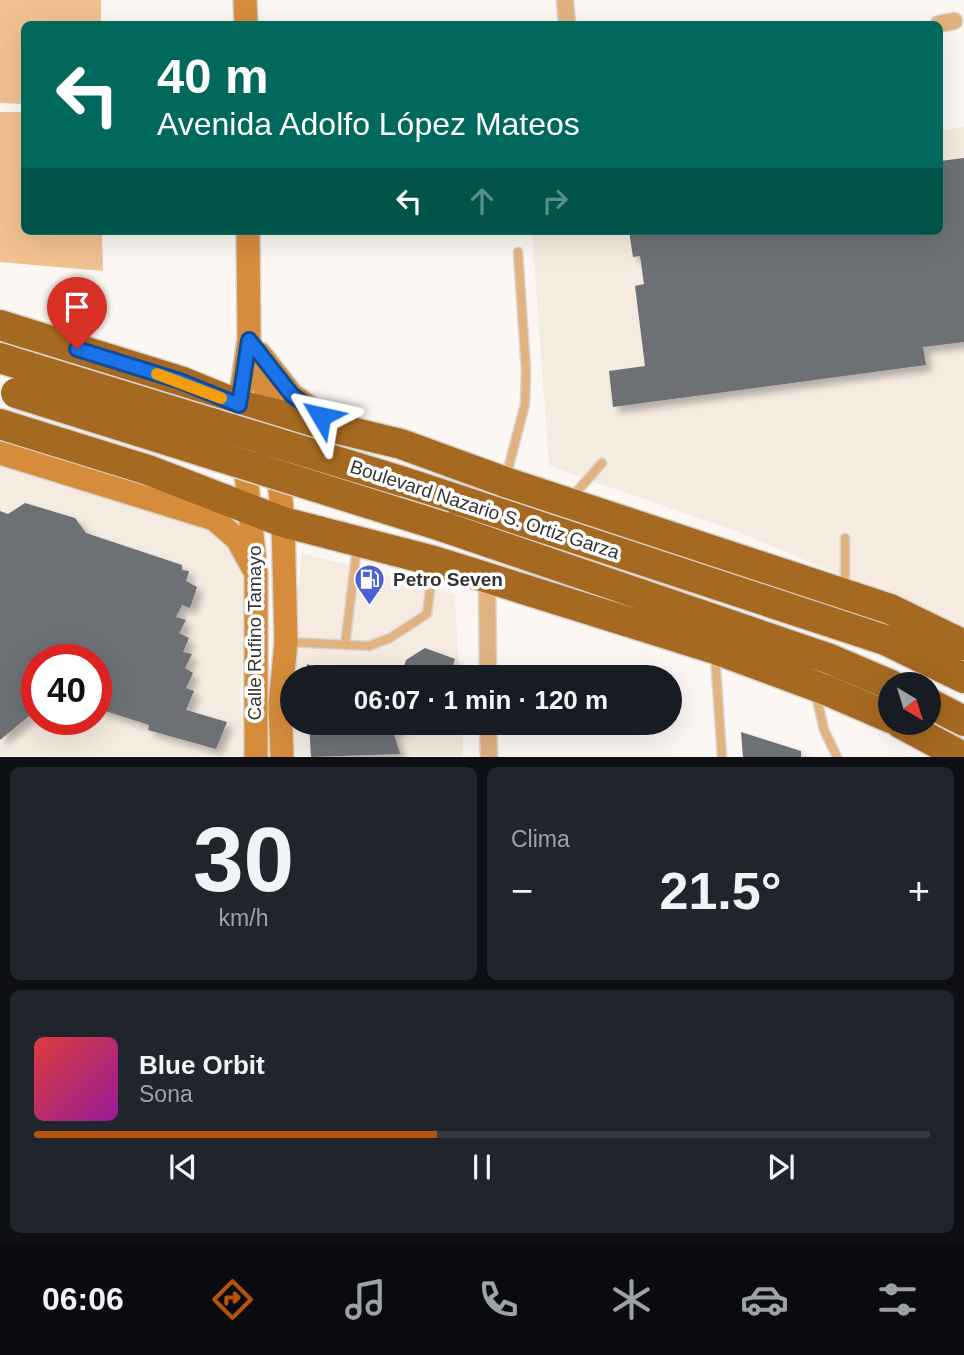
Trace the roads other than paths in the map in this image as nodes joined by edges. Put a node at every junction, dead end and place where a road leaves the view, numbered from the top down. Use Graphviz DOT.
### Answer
graph roads {
  1 [pos="245,0"];
  2 [pos="565,0"];
  3 [pos="246,21"];
  4 [pos="567,21"];
  5 [pos="248,235"];
  6 [pos="518,252"];
  7 [pos="0,325"];
  8 [pos="249,340"];
  9 [pos="0,358"];
  10 [pos="180,381"];
  11 [pos="15,382"];
  12 [pos="239,405"];
  13 [pos="273,414"];
  14 [pos="0,424"];
  15 [pos="339,428"];
  16 [pos="401,444"];
  17 [pos="0,453"];
  18 [pos="602,463"];
  19 [pos="148,470"];
  20 [pos="505,482"];
  21 [pos="568,502"];
  22 [pos="251,510"];
  23 [pos="283,522"];
  24 [pos="845,538"];
  25 [pos="372,545"];
  26 [pos="434,561"];
  27 [pos="256,574"];
  28 [pos="487,579"];
  29 [pos="845,594"];
  30 [pos="286,642"];
  31 [pos="345,645"];
  32 [pos="964,645"];
  33 [pos="715,649"];
  34 [pos="488,665"];
  35 [pos="964,678"];
  36 [pos="878,679"];
  37 [pos="814,685"];
  38 [pos="942,710"];
  39 [pos="878,712"];
  40 [pos="964,721"];
  41 [pos="488,735"];
  42 [pos="922,735"];
  43 [pos="256,757"];
  44 [pos="282,757"];
  45 [pos="489,757"];
  46 [pos="722,757"];
  47 [pos="837,757"];
  48 [pos="963,757"];
  1 -- 3 [label="street"];
  2 -- 4 [label="street"];
  5 -- 8 [label="street"];
  6 -- 20 [label="lane"];
  7 -- 10 [label="highway"];
  8 -- 12 [label="street, Calle Rufino Tamayo"];
  8 -- 13 [label="street, Calle Rufino Tamayo"];
  8 -- 15 [label="street"];
  9 -- 11 [label="highway, Boulevard Nazario S. Ortiz Garza"];
  10 -- 12 [label="highway"];
  10 -- 19 [label="highway"];
  11 -- 35 [label="highway, Boulevard Nazario S. Ortiz Garza, bridge"];
  11 -- 36 [label="highway, Boulevard Nazario S. Ortiz Garza, bridge"];
  12 -- 13 [label="highway"];
  12 -- 22 [label="street, Calle Rufino Tamayo"];
  13 -- 15 [label="highway"];
  13 -- 23 [label="street, Calle Rufino Tamayo"];
  14 -- 19 [label="highway"];
  15 -- 16 [label="highway"];
  16 -- 20 [label="highway"];
  16 -- 25 [label="highway"];
  17 -- 27 [label="street"];
  18 -- 21 [label="lane"];
  19 -- 22 [label="highway"];
  20 -- 21 [label="highway"];
  21 -- 29 [label="highway"];
  22 -- 23 [label="highway"];
  22 -- 27 [label="street, Calle Rufino Tamayo"];
  23 -- 25 [label="highway"];
  23 -- 30 [label="street, Calle Rufino Tamayo"];
  24 -- 29 [label="lane"];
  25 -- 26 [label="highway"];
  25 -- 31 [label="lane"];
  26 -- 28 [label="highway"];
  26 -- 31 [label="lane"];
  27 -- 43 [label="street, Calle Rufino Tamayo"];
  28 -- 33 [label="highway"];
  28 -- 34 [label="street"];
  29 -- 32 [label="highway"];
  30 -- 31 [label="lane"];
  30 -- 44 [label="street, Calle Rufino Tamayo"];
  33 -- 37 [label="highway"];
  33 -- 46 [label="lane"];
  37 -- 39 [label="highway"];
  37 -- 47 [label="lane"];
  38 -- 40 [label="highway"];
  41 -- 45 [label="street"];
  42 -- 48 [label="highway"];
}
